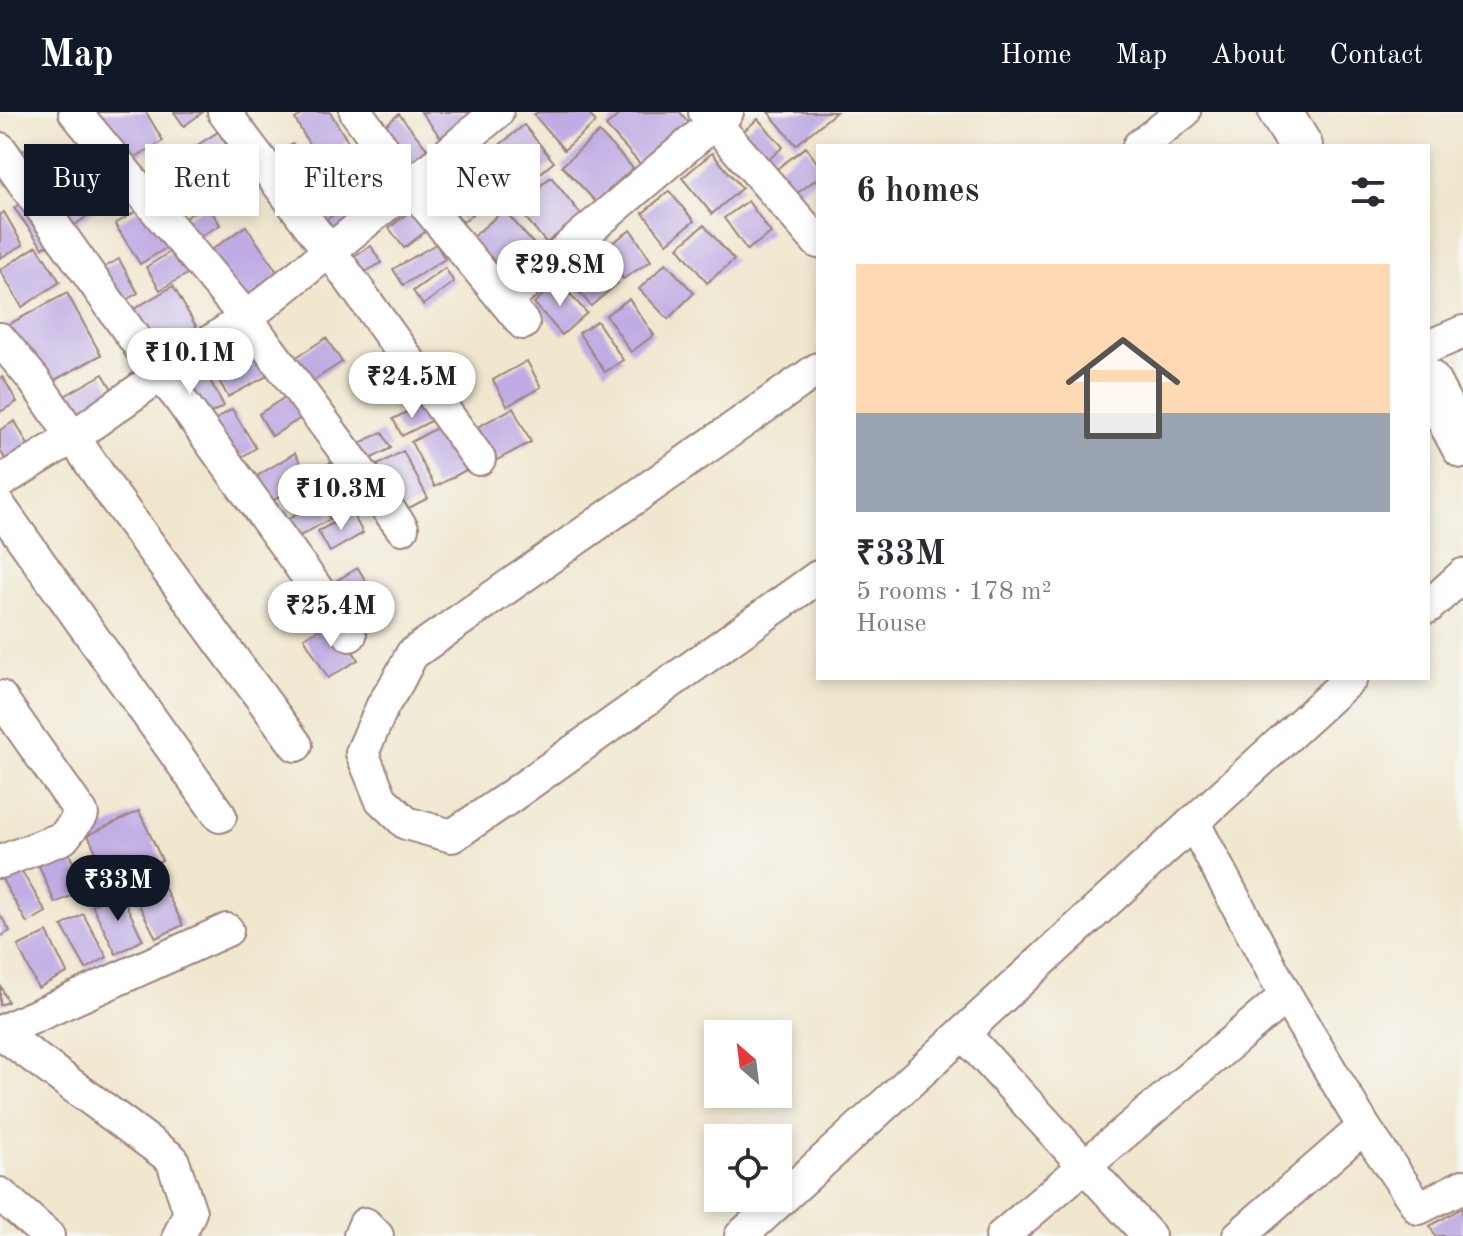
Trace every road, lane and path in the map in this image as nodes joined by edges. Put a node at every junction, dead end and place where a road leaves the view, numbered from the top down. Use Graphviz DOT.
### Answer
graph roads {
  1 [pos="75,112"];
  2 [pos="224,112"];
  3 [pos="356,112"];
  4 [pos="497,112"];
  5 [pos="1184,112"];
  6 [pos="1280,112"];
  7 [pos="715,115"];
  8 [pos="379,144"];
  9 [pos="1142,144"];
  10 [pos="1300,144"];
  11 [pos="0,149"];
  12 [pos="411,185"];
  13 [pos="411,187"];
  14 [pos="373,216"];
  15 [pos="816,240"];
  16 [pos="329,252"];
  17 [pos="246,318"];
  18 [pos="1463,332"];
  19 [pos="0,339"];
  20 [pos="1430,346"];
  21 [pos="816,370"];
  22 [pos="160,375"];
  23 [pos="1430,385"];
  24 [pos="73,437"];
  25 [pos="1463,447"];
  26 [pos="479,459"];
  27 [pos="0,482"];
  28 [pos="0,507"];
  29 [pos="402,528"];
  30 [pos="1463,575"];
  31 [pos="816,578"];
  32 [pos="1430,605"];
  33 [pos="350,635"];
  34 [pos="1349,680"];
  35 [pos="0,697"];
  36 [pos="296,745"];
  37 [pos="220,816"];
  38 [pos="1193,822"];
  39 [pos="0,862"];
  40 [pos="227,930"];
  41 [pos="1286,996"];
  42 [pos="0,1032"];
  43 [pos="963,1033"];
  44 [pos="1364,1127"];
  45 [pos="1085,1165"];
  46 [pos="1463,1186"];
  47 [pos="0,1194"];
  48 [pos="48,1236"];
  49 [pos="179,1236"];
  50 [pos="360,1236"];
  51 [pos="377,1236"];
  52 [pos="741,1236"];
  53 [pos="1002,1236"];
  54 [pos="1149,1236"];
  55 [pos="1239,1236"];
  1 -- 17 [label="street"];
  2 -- 16 [label="street"];
  3 -- 8 [label="street"];
  4 -- 12 [label="street"];
  5 -- 9 [label="street"];
  6 -- 10 [label="street"];
  7 -- 13 [label="street"];
  7 -- 15 [label="street"];
  11 -- 22 [label="street"];
  14 -- 16 [label="street"];
  16 -- 17 [label="street"];
  16 -- 26 [label="street"];
  17 -- 22 [label="street"];
  17 -- 29 [label="street"];
  18 -- 20 [label="street"];
  19 -- 24 [label="street"];
  21 -- 31 [label="street"];
  22 -- 24 [label="street"];
  22 -- 33 [label="street"];
  23 -- 25 [label="street"];
  24 -- 27 [label="street"];
  24 -- 36 [label="street"];
  28 -- 37 [label="street"];
  30 -- 32 [label="street"];
  34 -- 38 [label="street"];
  35 -- 39 [label="street"];
  38 -- 41 [label="street"];
  38 -- 43 [label="street"];
  40 -- 42 [label="street"];
  41 -- 44 [label="street"];
  41 -- 45 [label="street"];
  42 -- 49 [label="street"];
  43 -- 45 [label="street"];
  43 -- 52 [label="street"];
  44 -- 46 [label="street"];
  44 -- 55 [label="street"];
  45 -- 53 [label="street"];
  45 -- 54 [label="street"];
  47 -- 48 [label="street"];
  50 -- 51 [label="street"];
}
